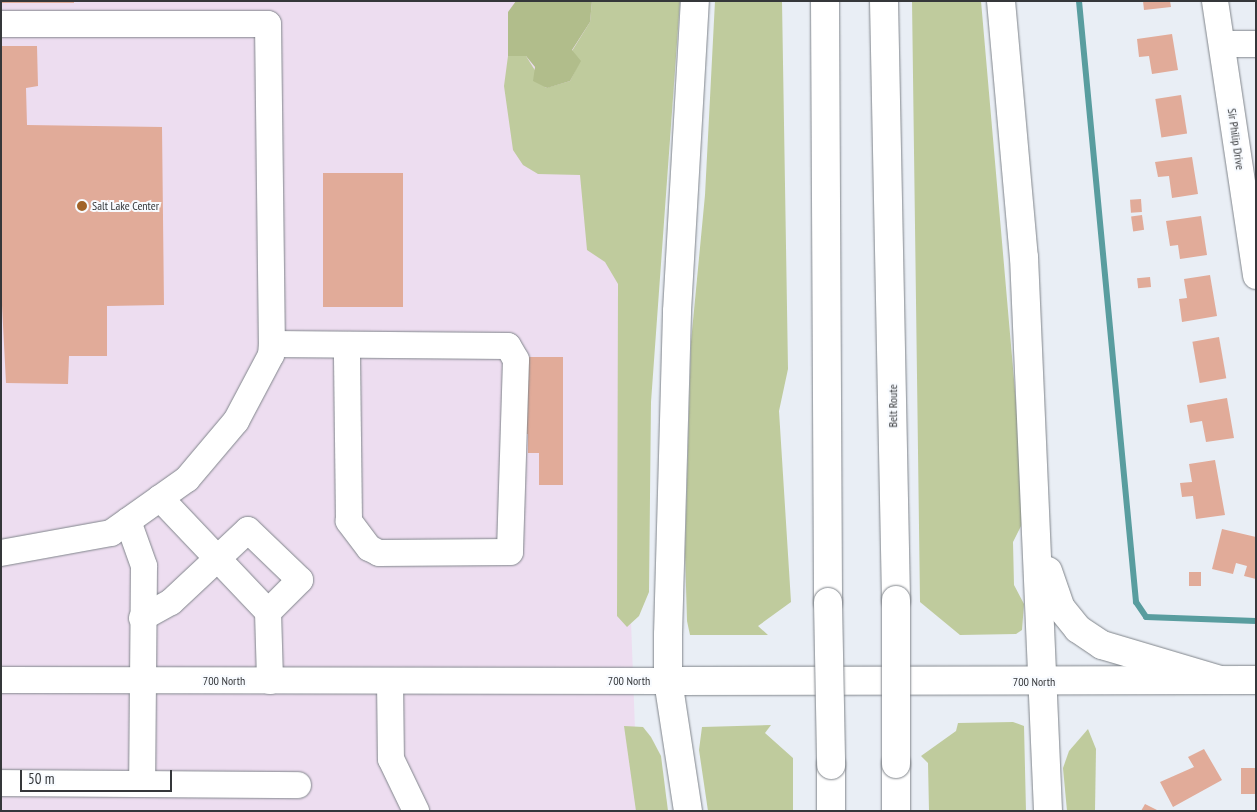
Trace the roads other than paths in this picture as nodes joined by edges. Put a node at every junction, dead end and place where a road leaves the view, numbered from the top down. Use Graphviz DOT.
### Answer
graph roads {
  1 [pos="695,1"];
  2 [pos="825,1"];
  3 [pos="884,1"];
  4 [pos="1001,1"];
  5 [pos="1215,1"];
  6 [pos="1,24"];
  7 [pos="1222,44"];
  8 [pos="1256,44"];
  9 [pos="1255,273"];
  10 [pos="272,344"];
  11 [pos="347,345"];
  12 [pos="160,498"];
  13 [pos="128,521"];
  14 [pos="1038,539"];
  15 [pos="1,553"];
  16 [pos="217,561"];
  17 [pos="268,612"];
  18 [pos="142,618"];
  19 [pos="1,680"];
  20 [pos="143,680"];
  21 [pos="1220,680"];
  22 [pos="1256,680"];
  23 [pos="270,681"];
  24 [pos="390,681"];
  25 [pos="668,681"];
  26 [pos="1044,682"];
  27 [pos="1,783"];
  28 [pos="142,784"];
  29 [pos="298,784"];
  30 [pos="416,811"];
  31 [pos="688,811"];
  32 [pos="831,811"];
  33 [pos="896,811"];
  34 [pos="1048,811"];
  1 -- 25 [label="main road"];
  2 -- 32 [label="main road, bridge"];
  3 -- 33 [label="main road, Belt Route, bridge"];
  4 -- 14 [label="main road"];
  5 -- 7 [label="street, Sir Philip Drive"];
  6 -- 10 [label="street"];
  7 -- 8 [label="street"];
  7 -- 9 [label="street, Sir Philip Drive"];
  10 -- 11 [label="street"];
  10 -- 12 [label="street"];
  11 -- 11 [label="street"];
  12 -- 13 [label="street"];
  12 -- 16 [label="street"];
  13 -- 15 [label="street"];
  13 -- 18 [label="street"];
  14 -- 21 [label="main road"];
  14 -- 26 [label="main road"];
  16 -- 17 [label="street"];
  16 -- 17 [label="street"];
  16 -- 18 [label="street"];
  17 -- 23 [label="street"];
  18 -- 20 [label="street"];
  19 -- 20 [label="street, 700 North"];
  20 -- 23 [label="street, 700 North"];
  20 -- 28 [label="street"];
  21 -- 22 [label="main road, 700 North"];
  21 -- 26 [label="main road, 700 North"];
  23 -- 24 [label="street, 700 North"];
  24 -- 25 [label="street, 700 North"];
  24 -- 30 [label="street"];
  25 -- 26 [label="main road, 700 North"];
  25 -- 31 [label="main road"];
  26 -- 34 [label="main road"];
  27 -- 28 [label="street"];
  28 -- 29 [label="street"];
}
